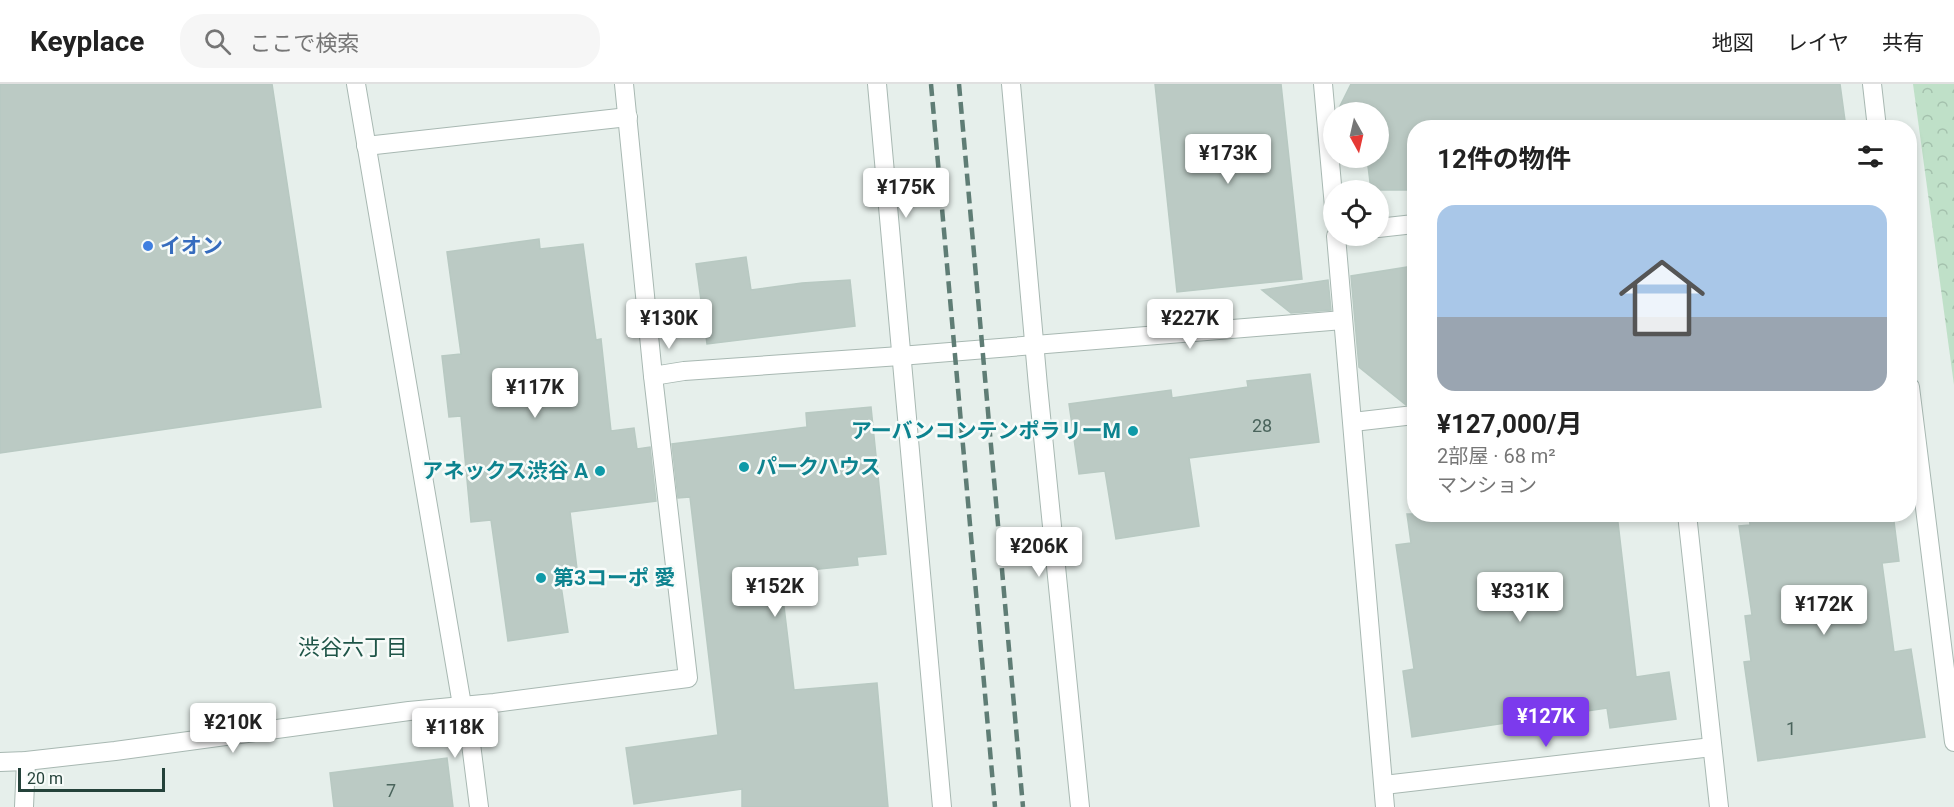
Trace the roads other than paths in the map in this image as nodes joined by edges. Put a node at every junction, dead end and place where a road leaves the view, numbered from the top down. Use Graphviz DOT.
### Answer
graph roads {
  1 [pos="356,84"];
  2 [pos="624,84"];
  3 [pos="877,84"];
  4 [pos="1011,84"];
  5 [pos="1323,84"];
  6 [pos="1872,84"];
  7 [pos="628,117"];
  8 [pos="1876,120"];
  9 [pos="366,146"];
  10 [pos="1332,180"];
  11 [pos="1407,225"];
  12 [pos="1389,227"];
  13 [pos="1337,246"];
  14 [pos="1343,320"];
  15 [pos="1034,345"];
  16 [pos="900,356"];
  17 [pos="653,376"];
  18 [pos="1407,416"];
  19 [pos="1353,422"];
  20 [pos="1917,443"];
  21 [pos="1688,522"];
  22 [pos="462,705"];
  23 [pos="1954,742"];
  24 [pos="1712,747"];
  25 [pos="26,761"];
  26 [pos="0,762"];
  27 [pos="1384,785"];
  28 [pos="24,807"];
  29 [pos="479,807"];
  30 [pos="942,807"];
  31 [pos="1080,807"];
  32 [pos="1385,807"];
  33 [pos="1719,807"];
  1 -- 9 [label="street"];
  2 -- 7 [label="street"];
  3 -- 16 [label="street"];
  4 -- 15 [label="street"];
  5 -- 10 [label="street"];
  6 -- 8 [label="street"];
  7 -- 9 [label="street"];
  7 -- 17 [label="street"];
  9 -- 22 [label="street"];
  11 -- 12 [label="street"];
  13 -- 14 [label="street"];
  14 -- 15 [label="street"];
  14 -- 19 [label="street"];
  15 -- 16 [label="street"];
  15 -- 31 [label="street"];
  16 -- 17 [label="street"];
  16 -- 30 [label="street"];
  17 -- 22 [label="street"];
  18 -- 19 [label="street"];
  19 -- 27 [label="street"];
  20 -- 23 [label="street"];
  21 -- 24 [label="street"];
  22 -- 25 [label="street"];
  22 -- 29 [label="street"];
  24 -- 27 [label="street"];
  24 -- 33 [label="street"];
  25 -- 26 [label="street"];
  25 -- 28 [label="street"];
  27 -- 32 [label="street"];
}
